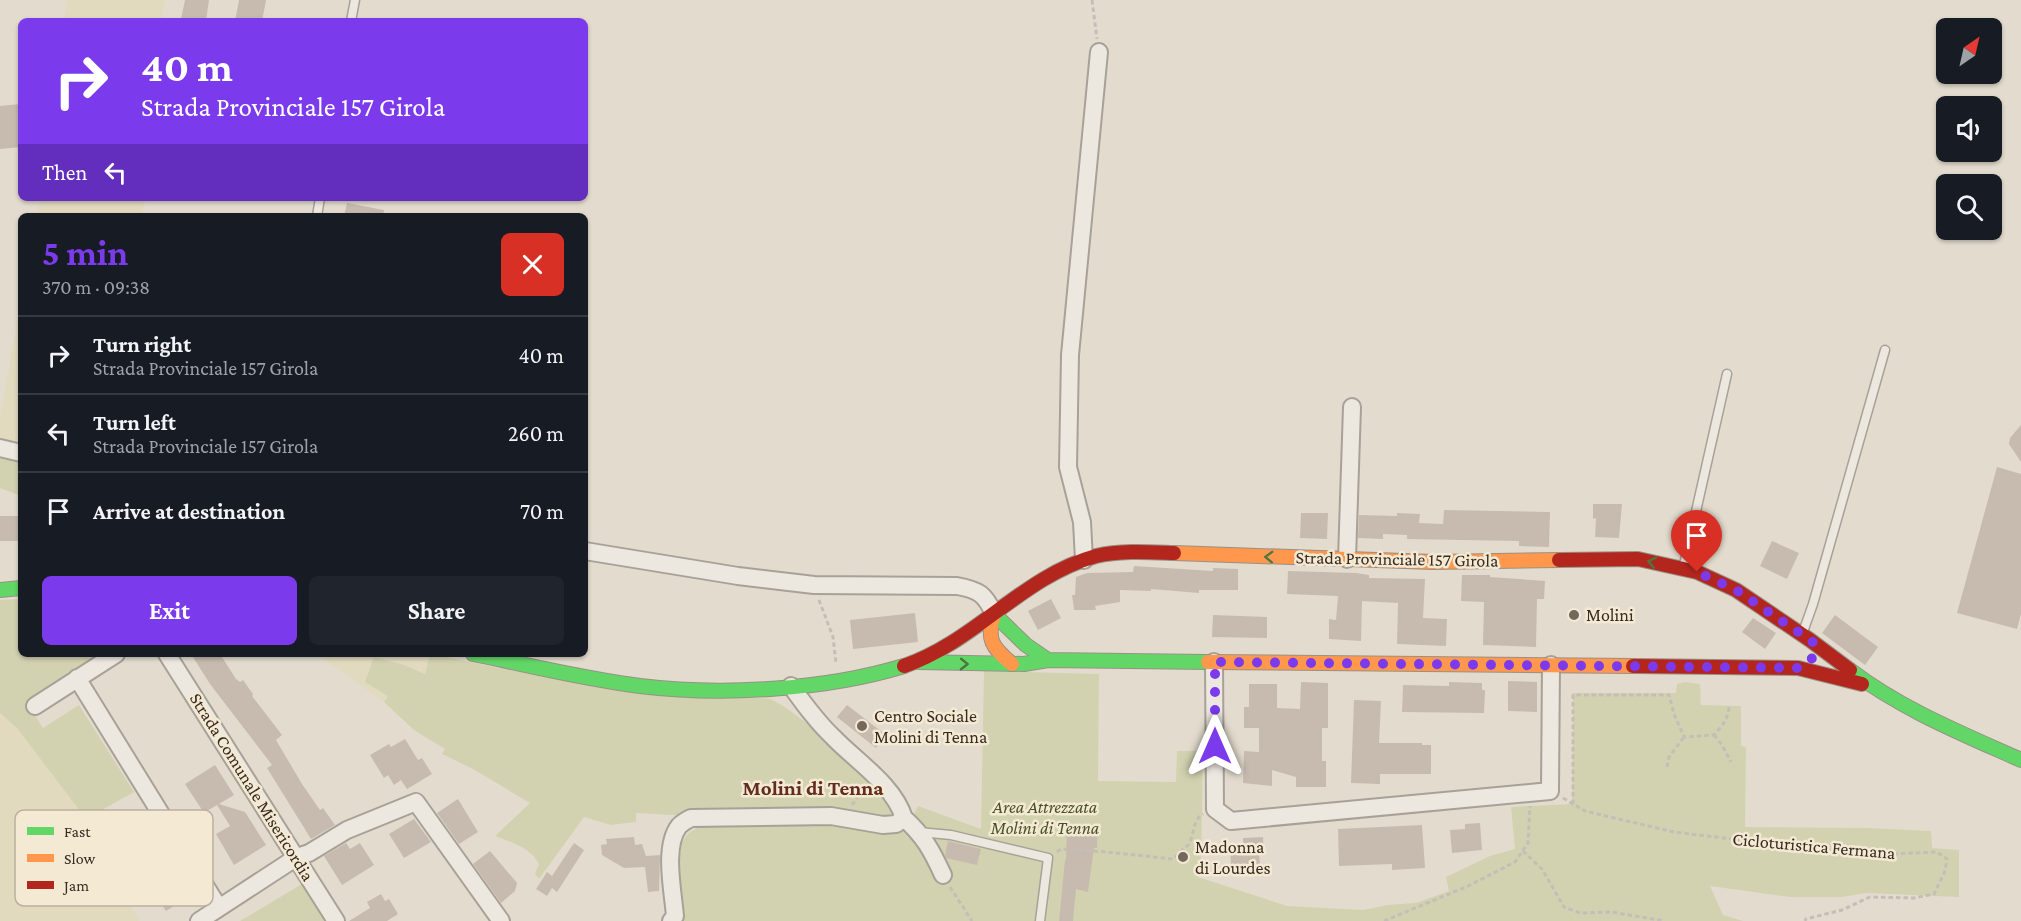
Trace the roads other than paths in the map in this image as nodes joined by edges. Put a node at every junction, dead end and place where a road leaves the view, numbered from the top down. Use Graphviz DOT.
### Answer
graph roads {
  1 [pos="355,0"];
  2 [pos="352,18"];
  3 [pos="1099,52"];
  4 [pos="1885,350"];
  5 [pos="1727,374"];
  6 [pos="1352,407"];
  7 [pos="0,448"];
  8 [pos="18,452"];
  9 [pos="588,551"];
  10 [pos="1084,560"];
  11 [pos="1347,560"];
  12 [pos="1683,569"];
  13 [pos="18,588"];
  14 [pos="0,590"];
  15 [pos="994,614"];
  16 [pos="1802,635"];
  17 [pos="1815,644"];
  18 [pos="111,657"];
  19 [pos="169,657"];
  20 [pos="488,657"];
  21 [pos="1048,660"];
  22 [pos="917,661"];
  23 [pos="1215,662"];
  24 [pos="1011,664"];
  25 [pos="1551,665"];
  26 [pos="1798,668"];
  27 [pos="76,678"];
  28 [pos="791,686"];
  29 [pos="1872,687"];
  30 [pos="35,706"];
  31 [pos="2021,760"];
  32 [pos="158,810"];
  33 [pos="904,818"];
  34 [pos="919,832"];
  35 [pos="297,857"];
  36 [pos="943,875"];
  37 [pos="213,898"];
  38 [pos="219,908"];
  39 [pos="199,921"];
  40 [pos="336,921"];
  41 [pos="501,921"];
  42 [pos="671,921"];
  43 [pos="1040,921"];
  1 -- 2 [label="lane"];
  3 -- 10 [label="street"];
  4 -- 16 [label="lane"];
  5 -- 12 [label="lane"];
  6 -- 11 [label="street"];
  7 -- 8 [label="street"];
  9 -- 15 [label="street"];
  11 -- 10 [label="main road, Strada Provinciale 157 Girola, one-way"];
  10 -- 15 [label="main road, Strada Provinciale 157 Girola"];
  12 -- 11 [label="main road, Strada Provinciale 157 Girola, one-way"];
  12 -- 16 [label="main road, Strada Provinciale 157 Girola"];
  13 -- 14 [label="main road"];
  15 -- 21 [label="main road"];
  15 -- 22 [label="main road, Strada Provinciale 157 Girola"];
  15 -- 24 [label="main road"];
  16 -- 17 [label="main road, Strada Provinciale 157 Girola"];
  17 -- 26 [label="main road"];
  17 -- 29 [label="main road, Strada Provinciale 157 Girola"];
  18 -- 27 [label="street"];
  19 -- 35 [label="street, Strada Comunale Misericordia"];
  20 -- 28 [label="main road, Strada Provinciale 157 Girola"];
  21 -- 23 [label="main road, Strada Provinciale 157 Girola"];
  21 -- 24 [label="main road, Strada Provinciale 157 Girola"];
  22 -- 24 [label="main road, Strada Provinciale 157 Girola, one-way"];
  22 -- 28 [label="main road, Strada Provinciale 157 Girola"];
  23 -- 25 [label="main road, Strada Provinciale 157 Girola"];
  23 -- 25 [label="street"];
  25 -- 26 [label="main road, Strada Provinciale 157 Girola"];
  26 -- 29 [label="main road, Strada Provinciale 157 Girola"];
  27 -- 30 [label="street"];
  27 -- 32 [label="street"];
  28 -- 33 [label="street"];
  29 -- 31 [label="main road, Strada Provinciale 157 Girola"];
  33 -- 34 [label="street"];
  33 -- 42 [label="street"];
  34 -- 36 [label="street"];
  34 -- 43 [label="lane"];
  35 -- 38 [label="street"];
  35 -- 40 [label="street, Strada Comunale Misericordia"];
  35 -- 41 [label="street"];
  37 -- 38 [label="street"];
  38 -- 39 [label="street"];
}
